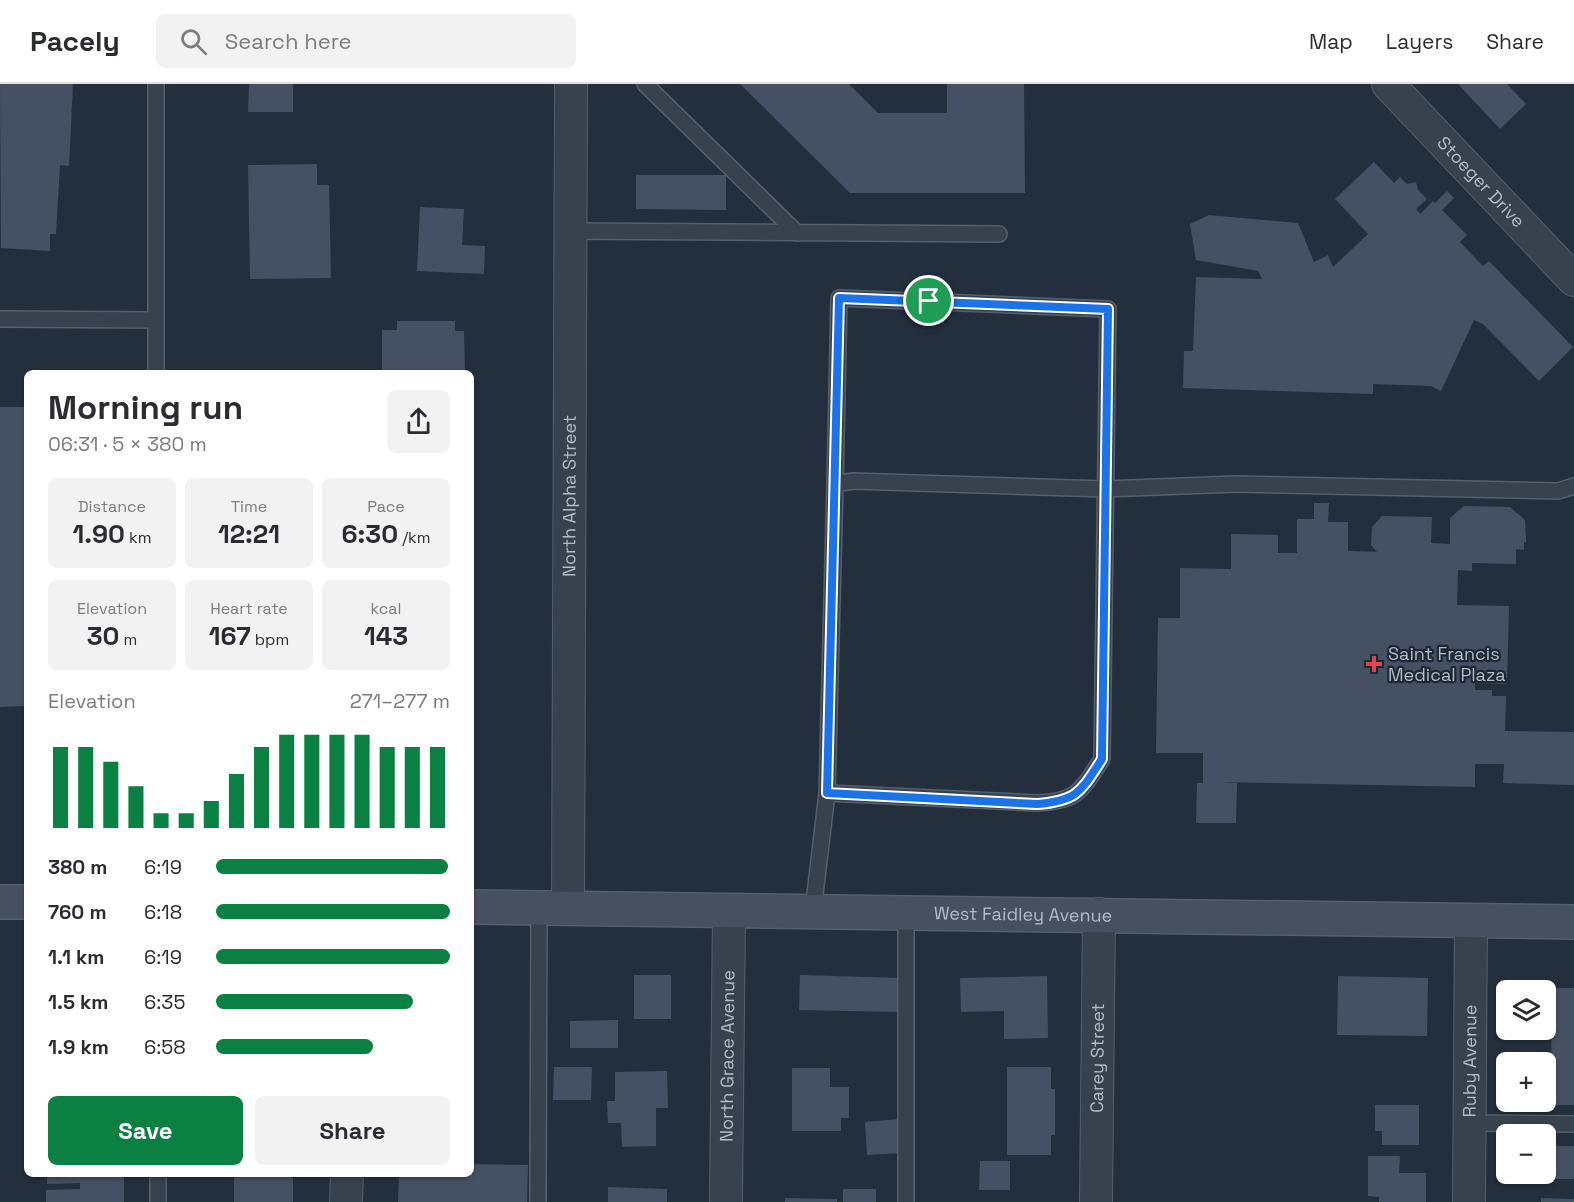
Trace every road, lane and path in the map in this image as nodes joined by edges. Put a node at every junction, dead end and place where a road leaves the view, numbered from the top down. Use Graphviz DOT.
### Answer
graph roads {
  1 [pos="156,84"];
  2 [pos="571,84"];
  3 [pos="645,84"];
  4 [pos="1388,84"];
  5 [pos="571,231"];
  6 [pos="797,233"];
  7 [pos="999,234"];
  8 [pos="1574,280"];
  9 [pos="0,319"];
  10 [pos="156,320"];
  11 [pos="156,370"];
  12 [pos="835,484"];
  13 [pos="1574,486"];
  14 [pos="1105,489"];
  15 [pos="827,793"];
  16 [pos="0,902"];
  17 [pos="24,902"];
  18 [pos="474,907"];
  19 [pos="554,908"];
  20 [pos="729,910"];
  21 [pos="813,911"];
  22 [pos="906,912"];
  23 [pos="1099,915"];
  24 [pos="1471,920"];
  25 [pos="1574,922"];
  26 [pos="1470,1123"];
  27 [pos="1574,1124"];
  28 [pos="158,1177"];
  29 [pos="347,1177"];
  30 [pos="158,1202"];
  31 [pos="346,1202"];
  32 [pos="538,1202"];
  33 [pos="726,1202"];
  34 [pos="906,1202"];
  35 [pos="1096,1202"];
  36 [pos="1469,1202"];
  1 -- 10 [label="lane"];
  2 -- 5 [label="street, North Alpha Street"];
  3 -- 6 [label="lane"];
  4 -- 8 [label="street, Stoeger Drive"];
  5 -- 6 [label="lane"];
  5 -- 19 [label="street, North Alpha Street"];
  6 -- 7 [label="lane"];
  9 -- 10 [label="lane"];
  10 -- 11 [label="lane"];
  12 -- 14 [label="lane"];
  12 -- 14 [label="lane"];
  12 -- 15 [label="lane"];
  13 -- 14 [label="lane"];
  14 -- 15 [label="lane"];
  15 -- 21 [label="lane"];
  16 -- 17 [label="street"];
  18 -- 19 [label="street, West Faidley Avenue"];
  19 -- 20 [label="street, West Faidley Avenue"];
  19 -- 32 [label="lane"];
  20 -- 21 [label="street, West Faidley Avenue"];
  20 -- 33 [label="street, North Grace Avenue"];
  21 -- 22 [label="street, West Faidley Avenue"];
  22 -- 23 [label="street, West Faidley Avenue"];
  22 -- 34 [label="lane"];
  23 -- 24 [label="street, West Faidley Avenue"];
  23 -- 35 [label="street, Carey Street"];
  24 -- 25 [label="street, West Faidley Avenue"];
  24 -- 26 [label="street, Ruby Avenue"];
  26 -- 27 [label="lane"];
  26 -- 36 [label="street, Ruby Avenue"];
  28 -- 30 [label="lane"];
  29 -- 31 [label="street"];
}
